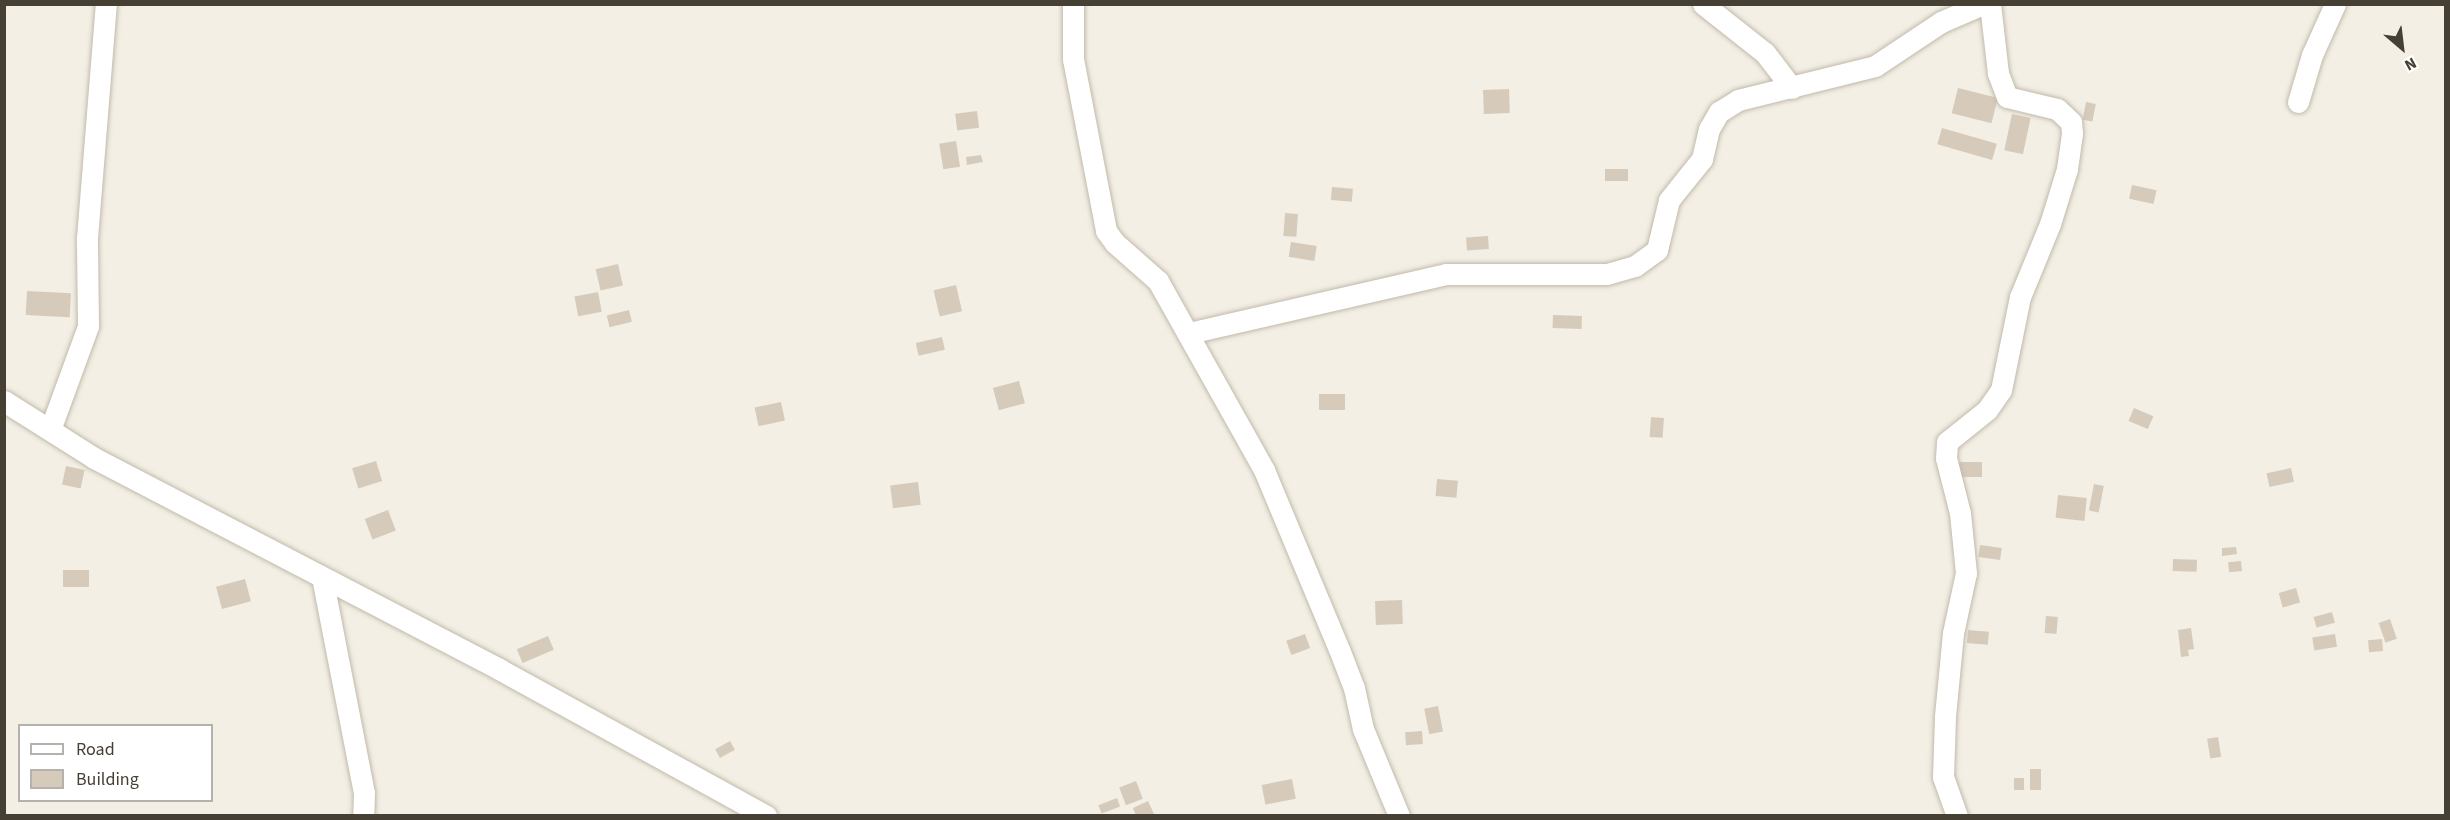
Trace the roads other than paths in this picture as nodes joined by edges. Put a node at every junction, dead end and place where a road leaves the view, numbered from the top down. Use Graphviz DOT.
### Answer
graph roads {
  1 [pos="106,4"];
  2 [pos="1073,4"];
  3 [pos="1703,4"];
  4 [pos="1983,4"];
  5 [pos="1990,4"];
  6 [pos="2335,4"];
  7 [pos="1792,88"];
  8 [pos="2298,102"];
  9 [pos="1189,333"];
  10 [pos="4,401"];
  11 [pos="50,430"];
  12 [pos="322,577"];
  13 [pos="363,816"];
  14 [pos="766,816"];
  15 [pos="1399,816"];
  16 [pos="1957,816"];
  1 -- 11 [label="street"];
  2 -- 9 [label="street"];
  3 -- 7 [label="street"];
  4 -- 7 [label="street"];
  5 -- 16 [label="street"];
  6 -- 8 [label="street"];
  7 -- 9 [label="street"];
  9 -- 15 [label="street"];
  10 -- 11 [label="street"];
  11 -- 12 [label="street"];
  12 -- 13 [label="street"];
  12 -- 14 [label="street"];
}
